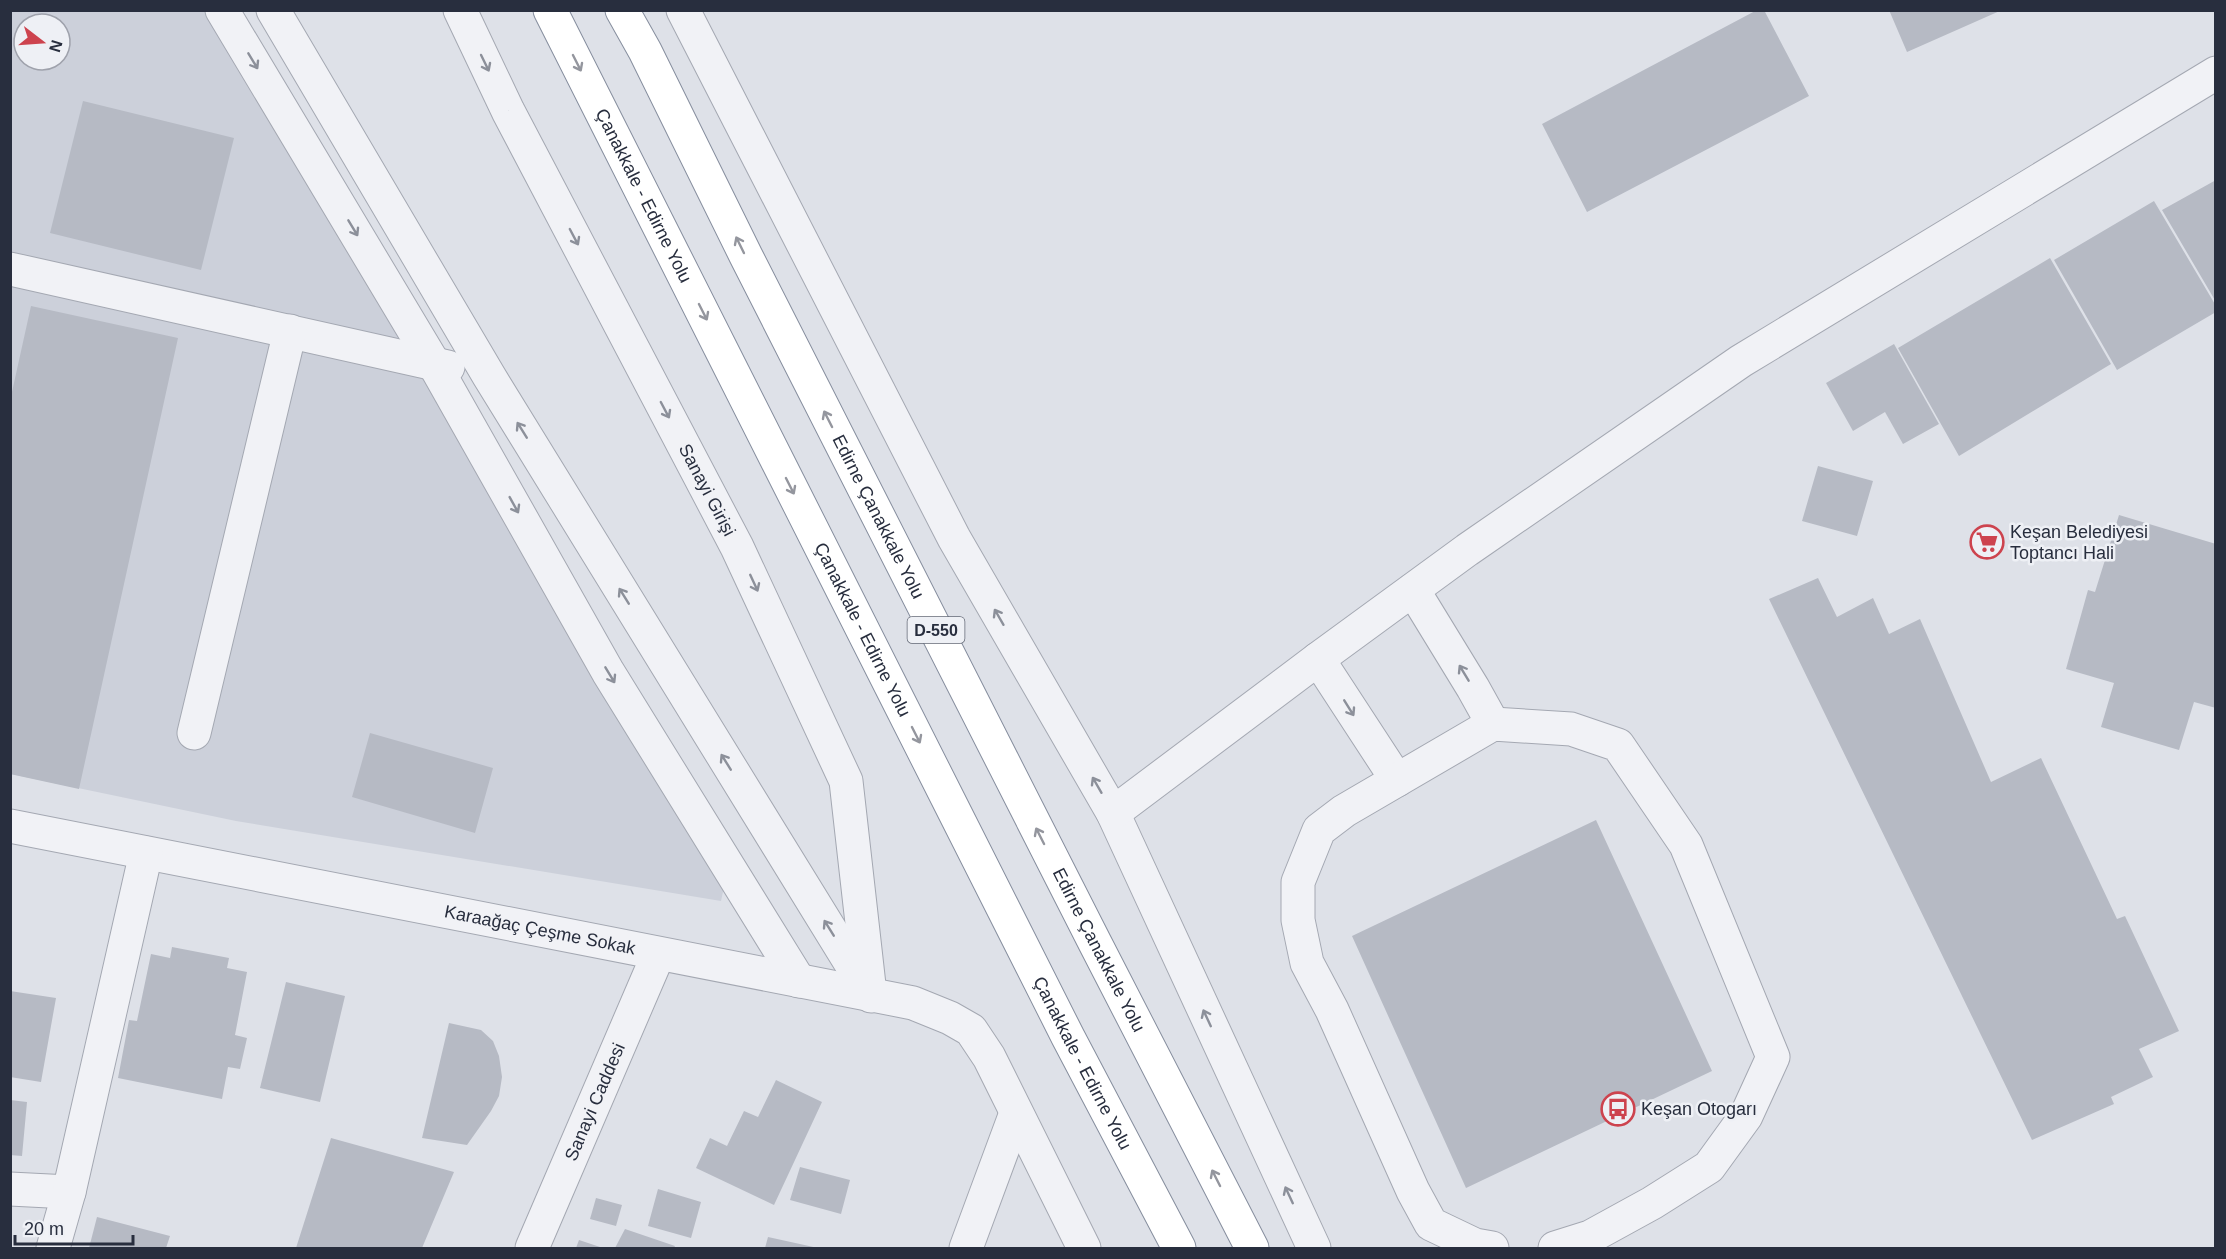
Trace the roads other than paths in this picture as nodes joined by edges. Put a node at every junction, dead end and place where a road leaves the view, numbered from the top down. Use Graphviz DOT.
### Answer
graph roads {
  1 [pos="222,10"];
  2 [pos="273,10"];
  3 [pos="460,10"];
  4 [pos="550,10"];
  5 [pos="622,10"];
  6 [pos="683,10"];
  7 [pos="2216,73"];
  8 [pos="10,269"];
  9 [pos="290,332"];
  10 [pos="434,364"];
  11 [pos="489,376"];
  12 [pos="1413,590"];
  13 [pos="1318,659"];
  14 [pos="1492,724"];
  15 [pos="194,734"];
  16 [pos="1396,780"];
  17 [pos="1113,813"];
  18 [pos="10,826"];
  19 [pos="146,853"];
  20 [pos="658,955"];
  21 [pos="799,981"];
  22 [pos="871,996"];
  23 [pos="1016,1113"];
  24 [pos="10,1189"];
  25 [pos="69,1192"];
  26 [pos="53,1248"];
  27 [pos="532,1248"];
  28 [pos="966,1248"];
  29 [pos="1084,1248"];
  30 [pos="1179,1248"];
  31 [pos="1252,1248"];
  32 [pos="1314,1248"];
  33 [pos="1492,1248"];
  34 [pos="1555,1248"];
  1 -- 10 [label="street, one-way"];
  2 -- 11 [label="street"];
  3 -- 22 [label="street, Sanayi Girişi, one-way"];
  4 -- 30 [label="highway, Çanakkale - Edirne Yolu, one-way"];
  31 -- 5 [label="highway, Edirne Çanakkale Yolu / D-550, one-way"];
  17 -- 6 [label="street, one-way"];
  7 -- 12 [label="street"];
  8 -- 9 [label="street"];
  9 -- 10 [label="street"];
  9 -- 15 [label="street"];
  10 -- 11 [label="street"];
  10 -- 21 [label="street, one-way"];
  22 -- 11 [label="street, one-way"];
  12 -- 13 [label="street"];
  14 -- 12 [label="street, one-way"];
  13 -- 16 [label="street, one-way"];
  13 -- 17 [label="street"];
  14 -- 16 [label="street"];
  14 -- 34 [label="street"];
  16 -- 33 [label="street"];
  32 -- 17 [label="street, one-way"];
  18 -- 19 [label="street, Karaağaç Çeşme Sokak"];
  19 -- 20 [label="street, Karaağaç Çeşme Sokak"];
  19 -- 25 [label="street"];
  20 -- 21 [label="street, Karaağaç Çeşme Sokak"];
  20 -- 27 [label="street, Sanayi Caddesi"];
  21 -- 22 [label="street, Karaağaç Çeşme Sokak"];
  22 -- 23 [label="street, Karaağaç Çeşme Sokak"];
  23 -- 28 [label="street"];
  23 -- 29 [label="street, Karaağaç Çeşme Sokak"];
  24 -- 25 [label="street"];
  25 -- 26 [label="street"];
}
